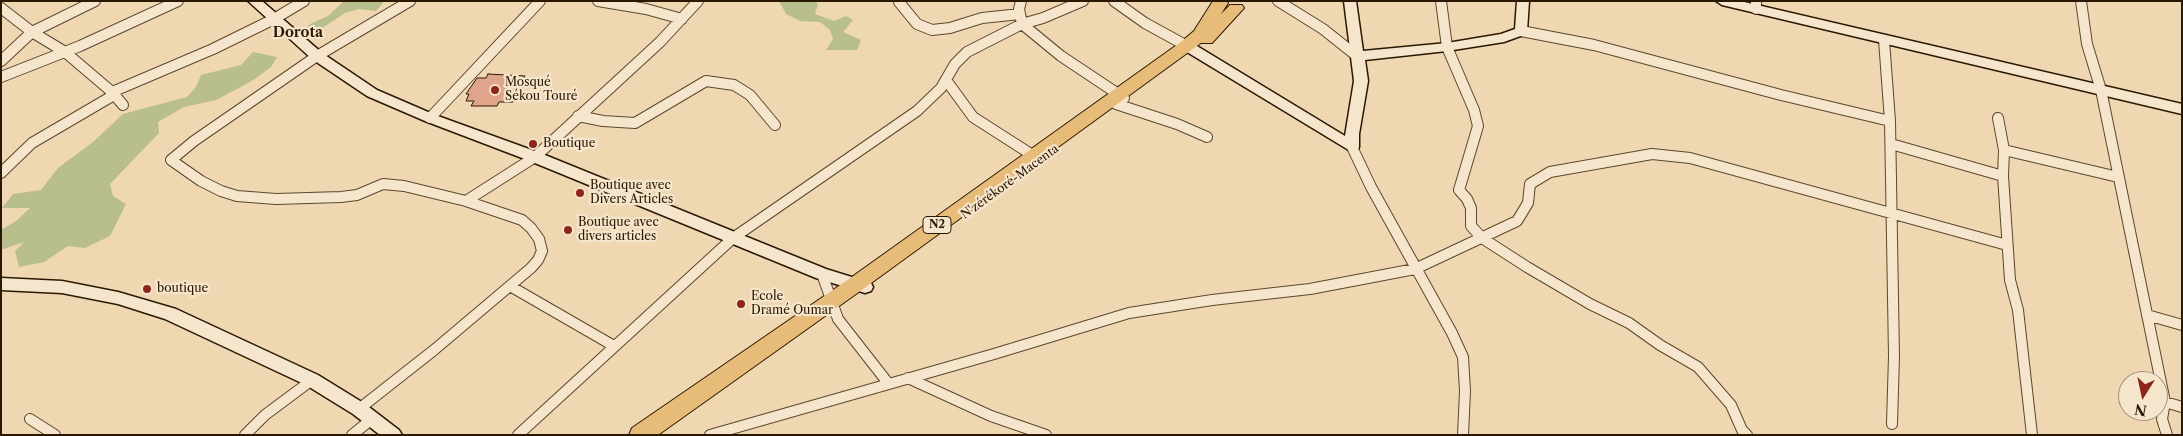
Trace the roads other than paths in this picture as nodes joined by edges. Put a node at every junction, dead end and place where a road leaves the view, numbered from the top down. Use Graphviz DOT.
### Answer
graph roads {
  1 [pos="95,1"];
  2 [pos="178,1"];
  3 [pos="254,1"];
  4 [pos="304,1"];
  5 [pos="410,1"];
  6 [pos="540,1"];
  7 [pos="598,1"];
  8 [pos="698,1"];
  9 [pos="894,1"];
  10 [pos="1021,1"];
  11 [pos="1083,1"];
  12 [pos="1114,1"];
  13 [pos="1278,1"];
  14 [pos="1350,1"];
  15 [pos="1441,1"];
  16 [pos="1523,1"];
  17 [pos="1722,1"];
  18 [pos="2080,1"];
  19 [pos="900,2"];
  20 [pos="1227,5"];
  21 [pos="1756,5"];
  22 [pos="1,8"];
  23 [pos="274,19"];
  24 [pos="682,19"];
  25 [pos="1021,19"];
  26 [pos="1521,31"];
  27 [pos="32,32"];
  28 [pos="1884,40"];
  29 [pos="1447,47"];
  30 [pos="1190,48"];
  31 [pos="65,52"];
  32 [pos="317,56"];
  33 [pos="1357,56"];
  34 [pos="1,61"];
  35 [pos="1,77"];
  36 [pos="946,80"];
  37 [pos="2100,90"];
  38 [pos="113,93"];
  39 [pos="1119,99"];
  40 [pos="123,105"];
  41 [pos="2182,109"];
  42 [pos="578,116"];
  43 [pos="430,118"];
  44 [pos="1998,118"];
  45 [pos="1890,121"];
  46 [pos="775,125"];
  47 [pos="1207,138"];
  48 [pos="1891,144"];
  49 [pos="1352,147"];
  50 [pos="2004,150"];
  51 [pos="535,157"];
  52 [pos="1037,157"];
  53 [pos="1,173"];
  54 [pos="2004,176"];
  55 [pos="2118,176"];
  56 [pos="466,201"];
  57 [pos="1891,213"];
  58 [pos="733,238"];
  59 [pos="1482,238"];
  60 [pos="2007,245"];
  61 [pos="1415,269"];
  62 [pos="822,274"];
  63 [pos="1,284"];
  64 [pos="861,285"];
  65 [pos="510,286"];
  66 [pos="833,305"];
  67 [pos="2147,315"];
  68 [pos="2182,325"];
  69 [pos="614,346"];
  70 [pos="2159,371"];
  71 [pos="908,378"];
  72 [pos="312,380"];
  73 [pos="888,383"];
  74 [pos="2168,403"];
  75 [pos="2182,406"];
  76 [pos="366,414"];
  77 [pos="30,419"];
  78 [pos="2163,421"];
  79 [pos="1892,424"];
  80 [pos="652,433"];
  81 [pos="55,435"];
  82 [pos="245,435"];
  83 [pos="352,435"];
  84 [pos="394,435"];
  85 [pos="518,435"];
  86 [pos="710,435"];
  87 [pos="1046,435"];
  88 [pos="1463,435"];
  89 [pos="1747,435"];
  90 [pos="2032,435"];
  91 [pos="2167,435"];
  1 -- 27 [label="street"];
  2 -- 31 [label="street"];
  3 -- 23 [label="street"];
  4 -- 23 [label="street"];
  5 -- 32 [label="street"];
  6 -- 43 [label="street"];
  7 -- 24 [label="street"];
  8 -- 24 [label="street"];
  9 -- 19 [label="street"];
  10 -- 25 [label="street"];
  11 -- 25 [label="street"];
  12 -- 30 [label="street"];
  13 -- 33 [label="street"];
  14 -- 33 [label="street"];
  15 -- 29 [label="street"];
  16 -- 26 [label="street"];
  17 -- 21 [label="street"];
  18 -- 37 [label="street"];
  19 -- 25 [label="street"];
  20 -- 30 [label="highway, N2"];
  20 -- 30 [label="highway, N'zérékoré-Macenta / N2"];
  21 -- 28 [label="street"];
  22 -- 27 [label="street"];
  23 -- 32 [label="street"];
  23 -- 38 [label="street"];
  24 -- 42 [label="street"];
  25 -- 36 [label="street"];
  25 -- 39 [label="street"];
  26 -- 29 [label="street"];
  26 -- 45 [label="street"];
  27 -- 31 [label="street"];
  27 -- 34 [label="street"];
  28 -- 37 [label="street"];
  28 -- 45 [label="street"];
  29 -- 33 [label="street"];
  29 -- 59 [label="street"];
  30 -- 39 [label="highway, N'zérékoré-Macenta / N2"];
  30 -- 49 [label="street"];
  31 -- 35 [label="street"];
  31 -- 38 [label="street"];
  32 -- 43 [label="street"];
  32 -- 56 [label="street"];
  33 -- 49 [label="street"];
  36 -- 52 [label="street"];
  36 -- 58 [label="street"];
  37 -- 41 [label="street"];
  37 -- 55 [label="street"];
  38 -- 40 [label="street"];
  38 -- 53 [label="street"];
  39 -- 47 [label="street"];
  39 -- 52 [label="highway, N'zérékoré-Macenta / N2"];
  42 -- 46 [label="street"];
  42 -- 51 [label="street"];
  43 -- 51 [label="street"];
  44 -- 50 [label="street"];
  45 -- 48 [label="street"];
  48 -- 54 [label="street"];
  48 -- 57 [label="street"];
  49 -- 61 [label="street"];
  50 -- 54 [label="street"];
  50 -- 55 [label="street"];
  51 -- 56 [label="street"];
  51 -- 58 [label="street"];
  52 -- 64 [label="highway, N'zérékoré-Macenta / N2"];
  54 -- 60 [label="street"];
  55 -- 67 [label="street"];
  56 -- 65 [label="street"];
  57 -- 59 [label="street"];
  57 -- 60 [label="street"];
  57 -- 79 [label="street"];
  58 -- 62 [label="street"];
  58 -- 69 [label="street"];
  59 -- 61 [label="street"];
  59 -- 89 [label="street"];
  60 -- 90 [label="street"];
  61 -- 71 [label="street"];
  61 -- 88 [label="street"];
  62 -- 64 [label="street"];
  62 -- 66 [label="street"];
  63 -- 72 [label="street"];
  64 -- 66 [label="highway, N'zérékoré-Macenta / N2"];
  65 -- 69 [label="street"];
  65 -- 76 [label="street"];
  66 -- 73 [label="street"];
  66 -- 80 [label="highway, N'zérékoré-Macenta / N2"];
  67 -- 68 [label="street"];
  67 -- 70 [label="street"];
  69 -- 85 [label="street"];
  71 -- 73 [label="street"];
  71 -- 87 [label="street"];
  72 -- 76 [label="street"];
  72 -- 82 [label="street"];
  73 -- 86 [label="street"];
  74 -- 75 [label="street"];
  76 -- 83 [label="street"];
  76 -- 84 [label="street"];
  77 -- 81 [label="street"];
  78 -- 91 [label="street"];
}
